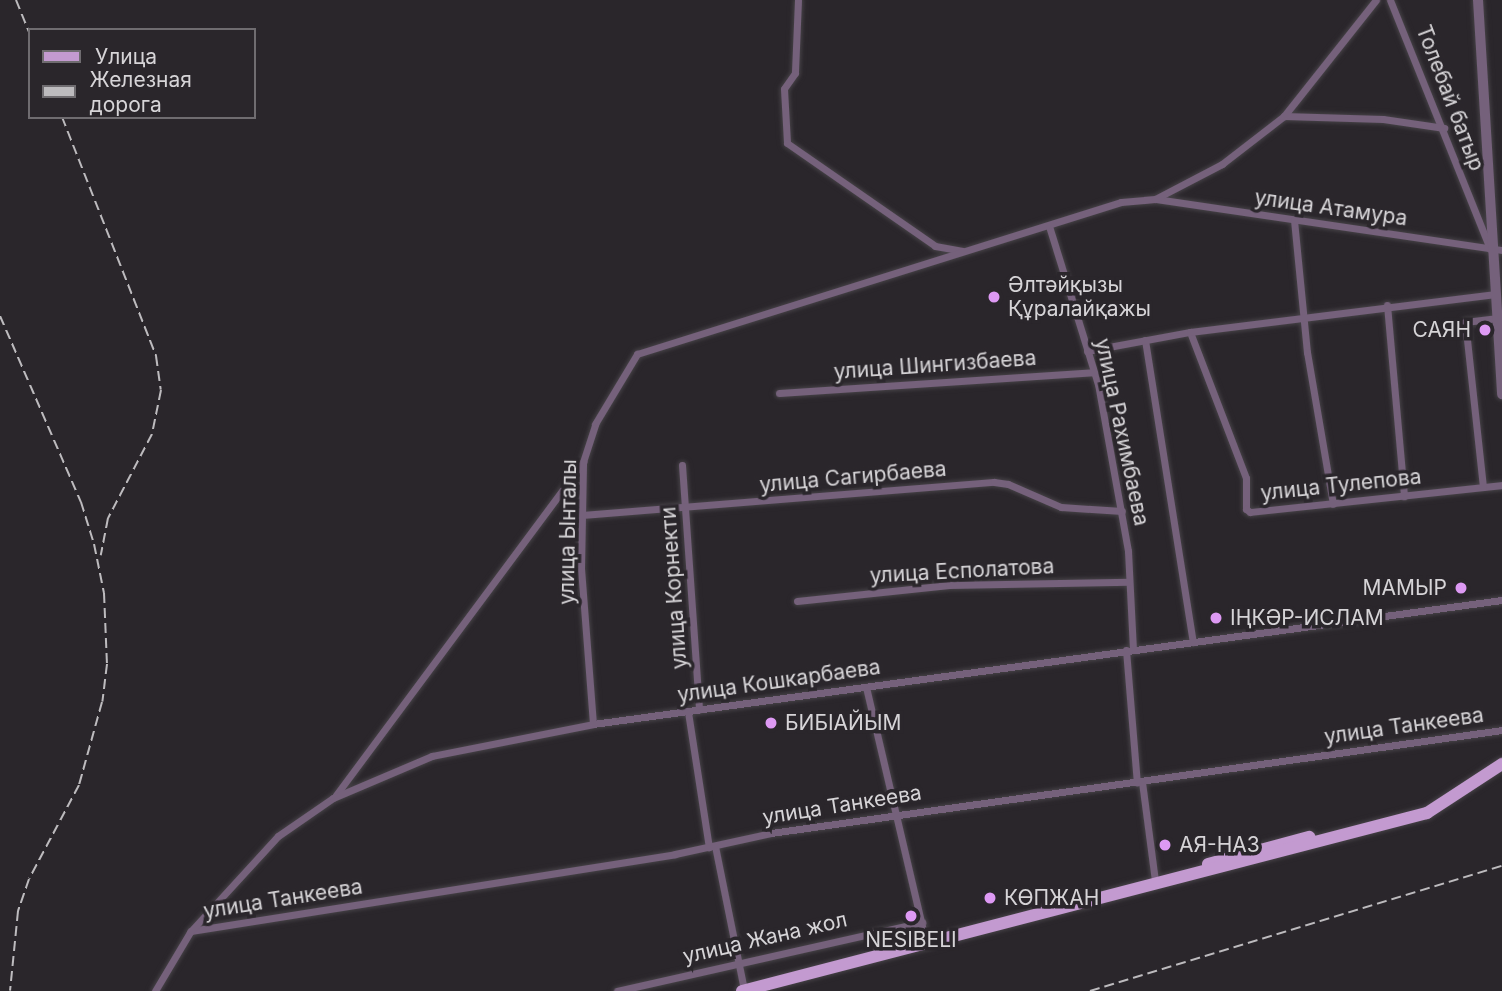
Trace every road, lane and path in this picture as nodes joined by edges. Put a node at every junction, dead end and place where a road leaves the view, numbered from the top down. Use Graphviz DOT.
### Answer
graph roads {
  1 [pos="798,0"];
  2 [pos="1376,0"];
  3 [pos="1390,0"];
  4 [pos="1478,0"];
  5 [pos="1284,116"];
  6 [pos="1444,128"];
  7 [pos="1155,199"];
  8 [pos="1294,220"];
  9 [pos="1049,226"];
  10 [pos="1490,249"];
  11 [pos="1502,250"];
  12 [pos="964,251"];
  13 [pos="1494,294"];
  14 [pos="1387,305"];
  15 [pos="1303,316"];
  16 [pos="1496,318"];
  17 [pos="1190,332"];
  18 [pos="1145,340"];
  19 [pos="1087,351"];
  20 [pos="1093,372"];
  21 [pos="779,393"];
  22 [pos="1502,394"];
  23 [pos="583,462"];
  24 [pos="682,465"];
  25 [pos="1502,485"];
  26 [pos="1483,487"];
  27 [pos="1404,496"];
  28 [pos="1333,504"];
  29 [pos="687,508"];
  30 [pos="1122,511"];
  31 [pos="582,515"];
  32 [pos="1129,582"];
  33 [pos="1502,600"];
  34 [pos="797,601"];
  35 [pos="1193,642"];
  36 [pos="1130,650"];
  37 [pos="866,687"];
  38 [pos="699,709"];
  39 [pos="688,712"];
  40 [pos="593,724"];
  41 [pos="1502,730"];
  42 [pos="1502,764"];
  43 [pos="1140,783"];
  44 [pos="333,798"];
  45 [pos="896,814"];
  46 [pos="712,846"];
  47 [pos="1155,881"];
  48 [pos="922,922"];
  49 [pos="190,932"];
  50 [pos="926,942"];
  51 [pos="739,963"];
  52 [pos="156,991"];
  53 [pos="617,991"];
  54 [pos="743,991"];
  1 -- 12 [label="street"];
  2 -- 5 [label="street"];
  3 -- 6 [label="street, Толебай батыр"];
  4 -- 10 [label="street"];
  5 -- 6 [label="street"];
  5 -- 7 [label="street"];
  6 -- 10 [label="street, Толебай батыр"];
  7 -- 8 [label="street, улица Атамура"];
  7 -- 9 [label="street"];
  8 -- 10 [label="street, улица Атамура"];
  8 -- 15 [label="street"];
  9 -- 12 [label="street"];
  9 -- 19 [label="street, улица Рахимбаева"];
  10 -- 11 [label="street, улица Атамура"];
  10 -- 13 [label="street"];
  12 -- 23 [label="street, улица Ынталы"];
  13 -- 14 [label="street"];
  13 -- 16 [label="street"];
  14 -- 15 [label="street"];
  14 -- 27 [label="street"];
  15 -- 17 [label="street"];
  15 -- 28 [label="street"];
  16 -- 22 [label="street"];
  16 -- 26 [label="street"];
  17 -- 18 [label="street"];
  17 -- 28 [label="street, улица Тулепова"];
  18 -- 19 [label="street"];
  18 -- 35 [label="street"];
  19 -- 20 [label="street, улица Рахимбаева"];
  20 -- 21 [label="street, улица Шингизбаева"];
  20 -- 30 [label="street, улица Рахимбаева"];
  23 -- 31 [label="street, улица Ынталы"];
  23 -- 44 [label="street"];
  24 -- 29 [label="street, улица Корнекти"];
  25 -- 26 [label="street, улица Тулепова"];
  26 -- 27 [label="street, улица Тулепова"];
  27 -- 28 [label="street, улица Тулепова"];
  29 -- 30 [label="street, улица Сагирбаева"];
  29 -- 31 [label="street, улица Сагирбаева"];
  29 -- 38 [label="street, улица Корнекти"];
  30 -- 32 [label="street, улица Рахимбаева"];
  31 -- 40 [label="street, улица Ынталы"];
  32 -- 34 [label="street, улица Есполатова"];
  32 -- 36 [label="street, улица Рахимбаева"];
  33 -- 35 [label="street, улица Кошкарбаева"];
  35 -- 36 [label="street, улица Кошкарбаева"];
  36 -- 37 [label="street, улица Кошкарбаева"];
  36 -- 43 [label="street, улица Рахимбаева"];
  37 -- 38 [label="street, улица Кошкарбаева"];
  37 -- 45 [label="street"];
  38 -- 39 [label="street, улица Кошкарбаева"];
  39 -- 40 [label="street, улица Кошкарбаева"];
  39 -- 46 [label="street"];
  40 -- 44 [label="street, улица Кошкарбаева"];
  41 -- 43 [label="street, улица Танкеева"];
  42 -- 47 [label="main road"];
  43 -- 45 [label="street, улица Танкеева"];
  43 -- 47 [label="street, улица Рахимбаева"];
  44 -- 49 [label="street, улица Кошкарбаева"];
  45 -- 46 [label="street, улица Танкеева"];
  45 -- 48 [label="street"];
  46 -- 49 [label="street, улица Танкеева"];
  46 -- 51 [label="street"];
  47 -- 50 [label="main road"];
  48 -- 50 [label="street"];
  48 -- 51 [label="street, улица Жана жол"];
  49 -- 52 [label="street, улица Кошкарбаева"];
  50 -- 54 [label="main road"];
  51 -- 53 [label="street, улица Жана жол"];
  51 -- 54 [label="street"];
}
